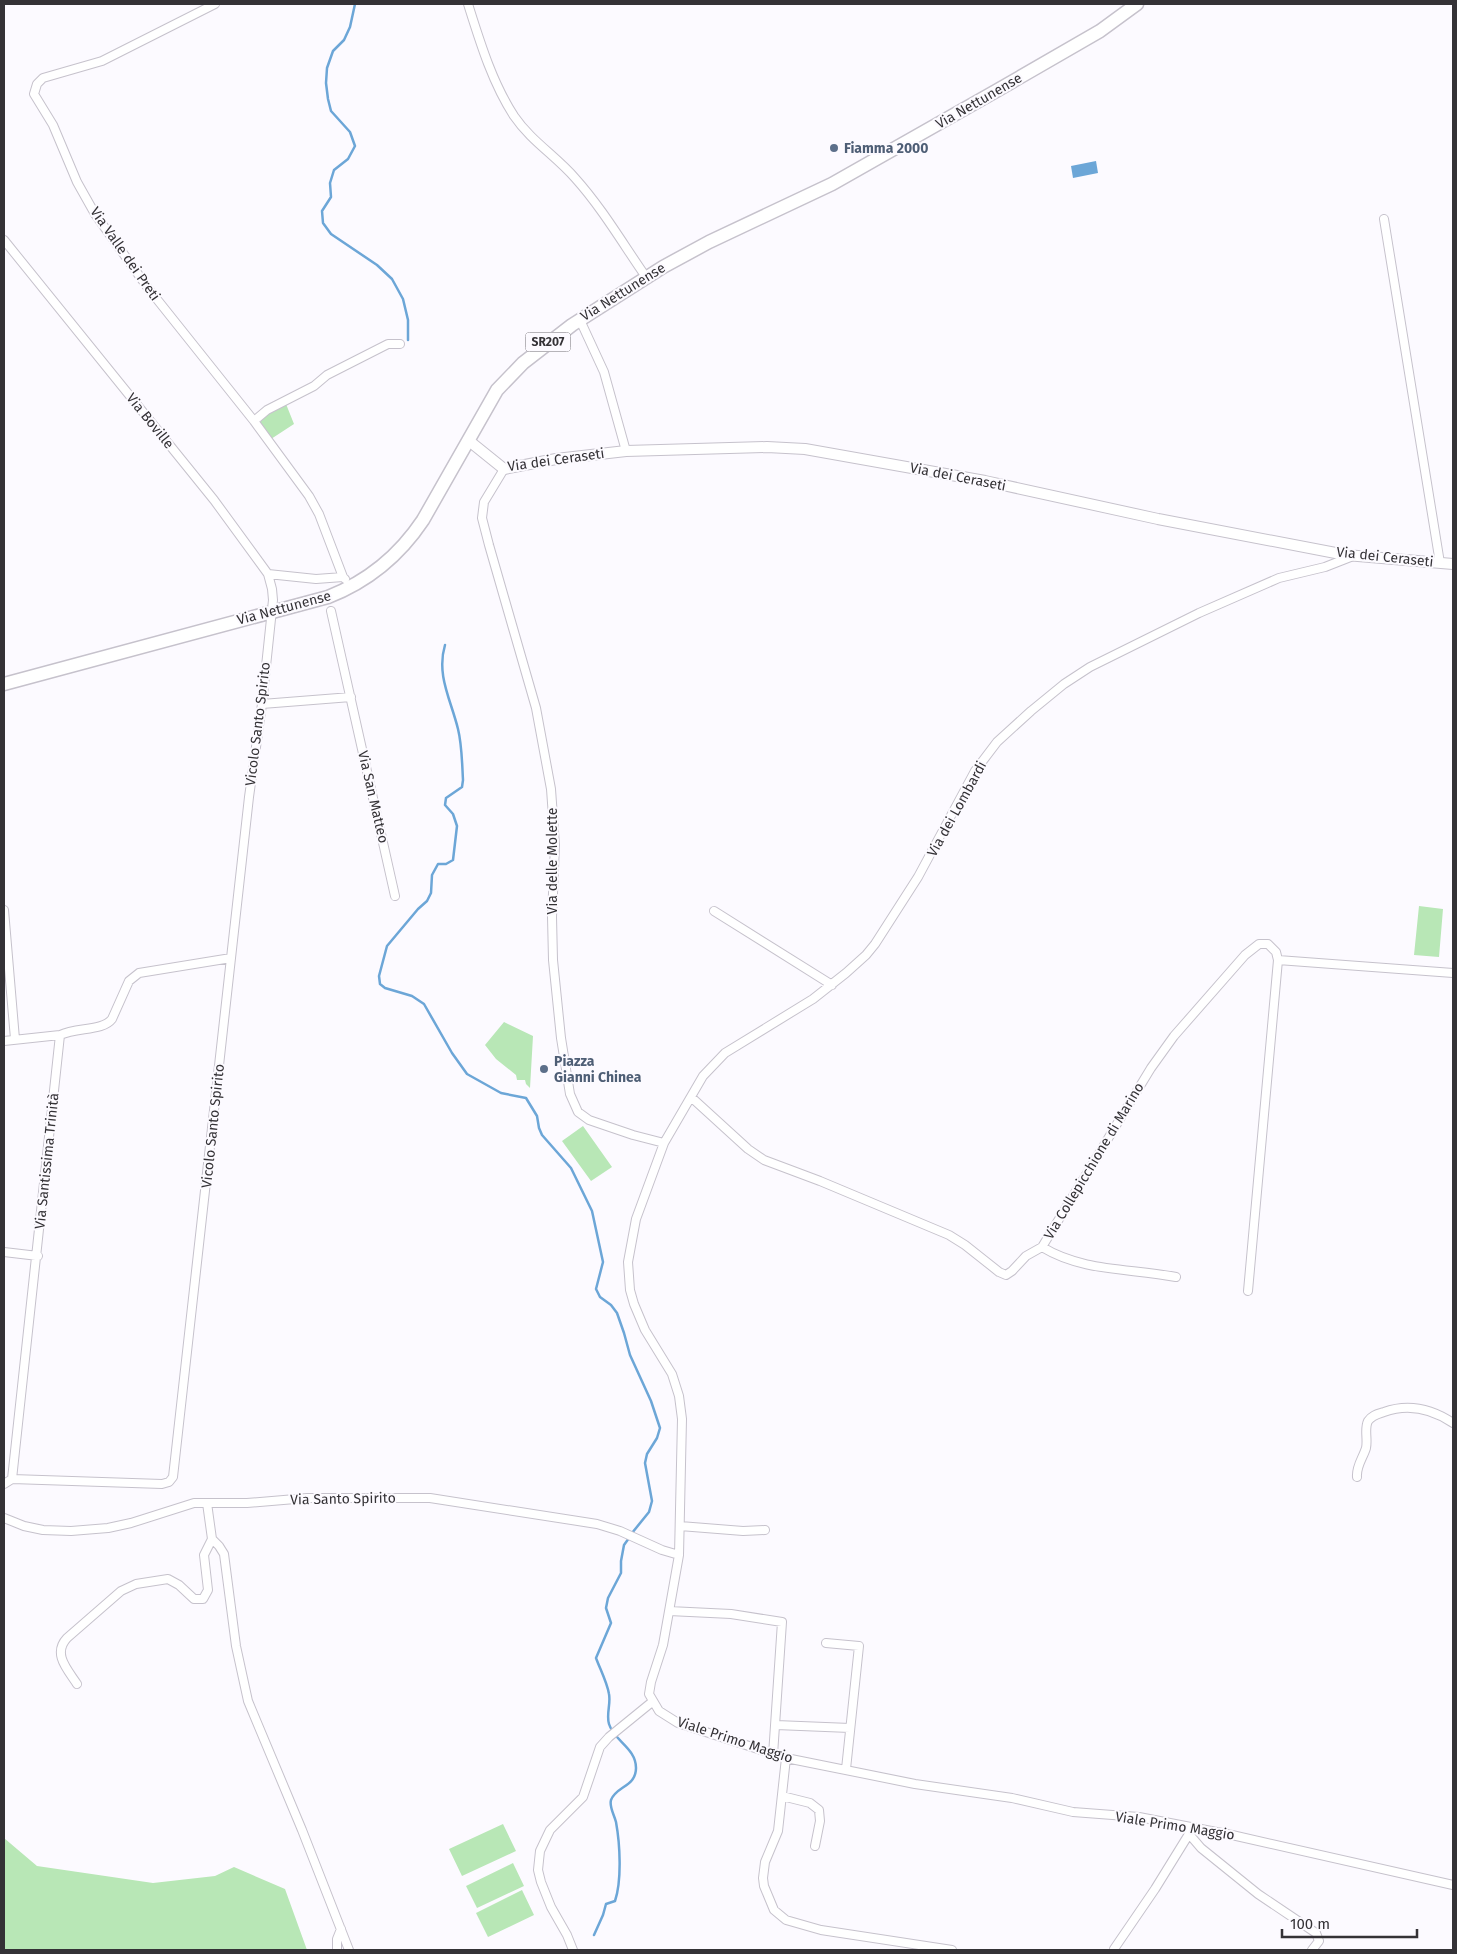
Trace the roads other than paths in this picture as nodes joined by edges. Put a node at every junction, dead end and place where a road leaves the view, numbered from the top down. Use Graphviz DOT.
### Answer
graph roads {
  1 [pos="215,4"];
  2 [pos="468,4"];
  3 [pos="1137,4"];
  4 [pos="1384,219"];
  5 [pos="4,240"];
  6 [pos="646,277"];
  7 [pos="580,320"];
  8 [pos="400,344"];
  9 [pos="254,421"];
  10 [pos="468,440"];
  11 [pos="626,451"];
  12 [pos="504,469"];
  13 [pos="1353,556"];
  14 [pos="1440,563"];
  15 [pos="1453,564"];
  16 [pos="268,574"];
  17 [pos="347,582"];
  18 [pos="331,611"];
  19 [pos="270,613"];
  20 [pos="4,684"];
  21 [pos="351,697"];
  22 [pos="262,704"];
  23 [pos="395,896"];
  24 [pos="4,910"];
  25 [pos="714,911"];
  26 [pos="231,958"];
  27 [pos="1278,960"];
  28 [pos="1453,973"];
  29 [pos="832,985"];
  30 [pos="60,1035"];
  31 [pos="15,1039"];
  32 [pos="4,1040"];
  33 [pos="691,1097"];
  34 [pos="664,1143"];
  35 [pos="1042,1247"];
  36 [pos="4,1252"];
  37 [pos="38,1256"];
  38 [pos="1176,1277"];
  39 [pos="1248,1291"];
  40 [pos="1453,1423"];
  41 [pos="1357,1477"];
  42 [pos="12,1479"];
  43 [pos="4,1484"];
  44 [pos="207,1503"];
  45 [pos="4,1518"];
  46 [pos="680,1526"];
  47 [pos="765,1530"];
  48 [pos="212,1539"];
  49 [pos="679,1555"];
  50 [pos="669,1611"];
  51 [pos="826,1642"];
  52 [pos="77,1684"];
  53 [pos="652,1702"];
  54 [pos="776,1725"];
  55 [pos="850,1728"];
  56 [pos="773,1755"];
  57 [pos="786,1758"];
  58 [pos="846,1769"];
  59 [pos="782,1796"];
  60 [pos="1190,1831"];
  61 [pos="815,1846"];
  62 [pos="1453,1885"];
  63 [pos="341,1929"];
  64 [pos="1114,1949"];
  65 [pos="337,1950"];
  66 [pos="349,1950"];
  67 [pos="573,1950"];
  68 [pos="952,1950"];
  69 [pos="1312,1950"];
  1 -- 9 [label="street, Via Valle dei Preti"];
  2 -- 6 [label="street"];
  3 -- 6 [label="main road, Via Nettunense / SR207"];
  4 -- 14 [label="street"];
  5 -- 16 [label="street, Via Boville"];
  6 -- 7 [label="main road, Via Nettunense / SR207"];
  7 -- 10 [label="main road, Via Nettunense / SR207"];
  7 -- 11 [label="street"];
  8 -- 9 [label="street"];
  9 -- 17 [label="street, Via Valle dei Preti"];
  10 -- 12 [label="street, Via dei Ceraseti"];
  10 -- 17 [label="main road, Via Nettunense / SR207"];
  11 -- 12 [label="street, Via dei Ceraseti"];
  11 -- 13 [label="street, Via dei Ceraseti"];
  12 -- 34 [label="street, Via delle Molette"];
  13 -- 14 [label="street, Via dei Ceraseti"];
  13 -- 29 [label="street, Via dei Lombardi"];
  14 -- 15 [label="street, Via dei Ceraseti"];
  16 -- 17 [label="street"];
  16 -- 19 [label="street, Via Boville"];
  17 -- 19 [label="main road, Via Nettunense / SR207"];
  18 -- 21 [label="street, Via San Matteo"];
  19 -- 20 [label="main road, Via Nettunense / SR207"];
  19 -- 22 [label="street, Vicolo Santo Spirito"];
  21 -- 22 [label="street"];
  21 -- 23 [label="street, Via San Matteo"];
  22 -- 26 [label="street, Vicolo Santo Spirito"];
  24 -- 31 [label="street"];
  25 -- 29 [label="street"];
  26 -- 30 [label="street"];
  26 -- 42 [label="street, Vicolo Santo Spirito"];
  27 -- 28 [label="street"];
  27 -- 35 [label="street, Via Collepicchione di Marino"];
  27 -- 39 [label="street"];
  29 -- 33 [label="street, Via dei Lombardi"];
  30 -- 31 [label="street"];
  30 -- 37 [label="street, Via Santissima Trinità"];
  31 -- 32 [label="street"];
  33 -- 34 [label="street, Via dei Lombardi"];
  33 -- 35 [label="street, Via Collepicchione di Marino"];
  34 -- 46 [label="street"];
  35 -- 38 [label="street"];
  36 -- 37 [label="street"];
  37 -- 42 [label="street, Via Santissima Trinità"];
  40 -- 41 [label="street"];
  42 -- 43 [label="street"];
  44 -- 45 [label="street, Via Santo Spirito"];
  44 -- 48 [label="street"];
  44 -- 49 [label="street, Via Santo Spirito"];
  46 -- 47 [label="street"];
  46 -- 49 [label="street"];
  48 -- 52 [label="street"];
  48 -- 63 [label="street"];
  49 -- 50 [label="street"];
  50 -- 53 [label="street"];
  50 -- 54 [label="street"];
  51 -- 55 [label="street"];
  53 -- 56 [label="street, Viale Primo Maggio"];
  53 -- 67 [label="street"];
  54 -- 55 [label="street"];
  54 -- 56 [label="street"];
  55 -- 58 [label="street"];
  56 -- 57 [label="street, Viale Primo Maggio"];
  57 -- 58 [label="street, Viale Primo Maggio"];
  57 -- 59 [label="street"];
  58 -- 60 [label="street, Viale Primo Maggio"];
  59 -- 61 [label="street"];
  59 -- 68 [label="street"];
  60 -- 62 [label="street, Viale Primo Maggio"];
  60 -- 64 [label="street"];
  60 -- 69 [label="street"];
  63 -- 65 [label="street"];
  63 -- 66 [label="street"];
}
